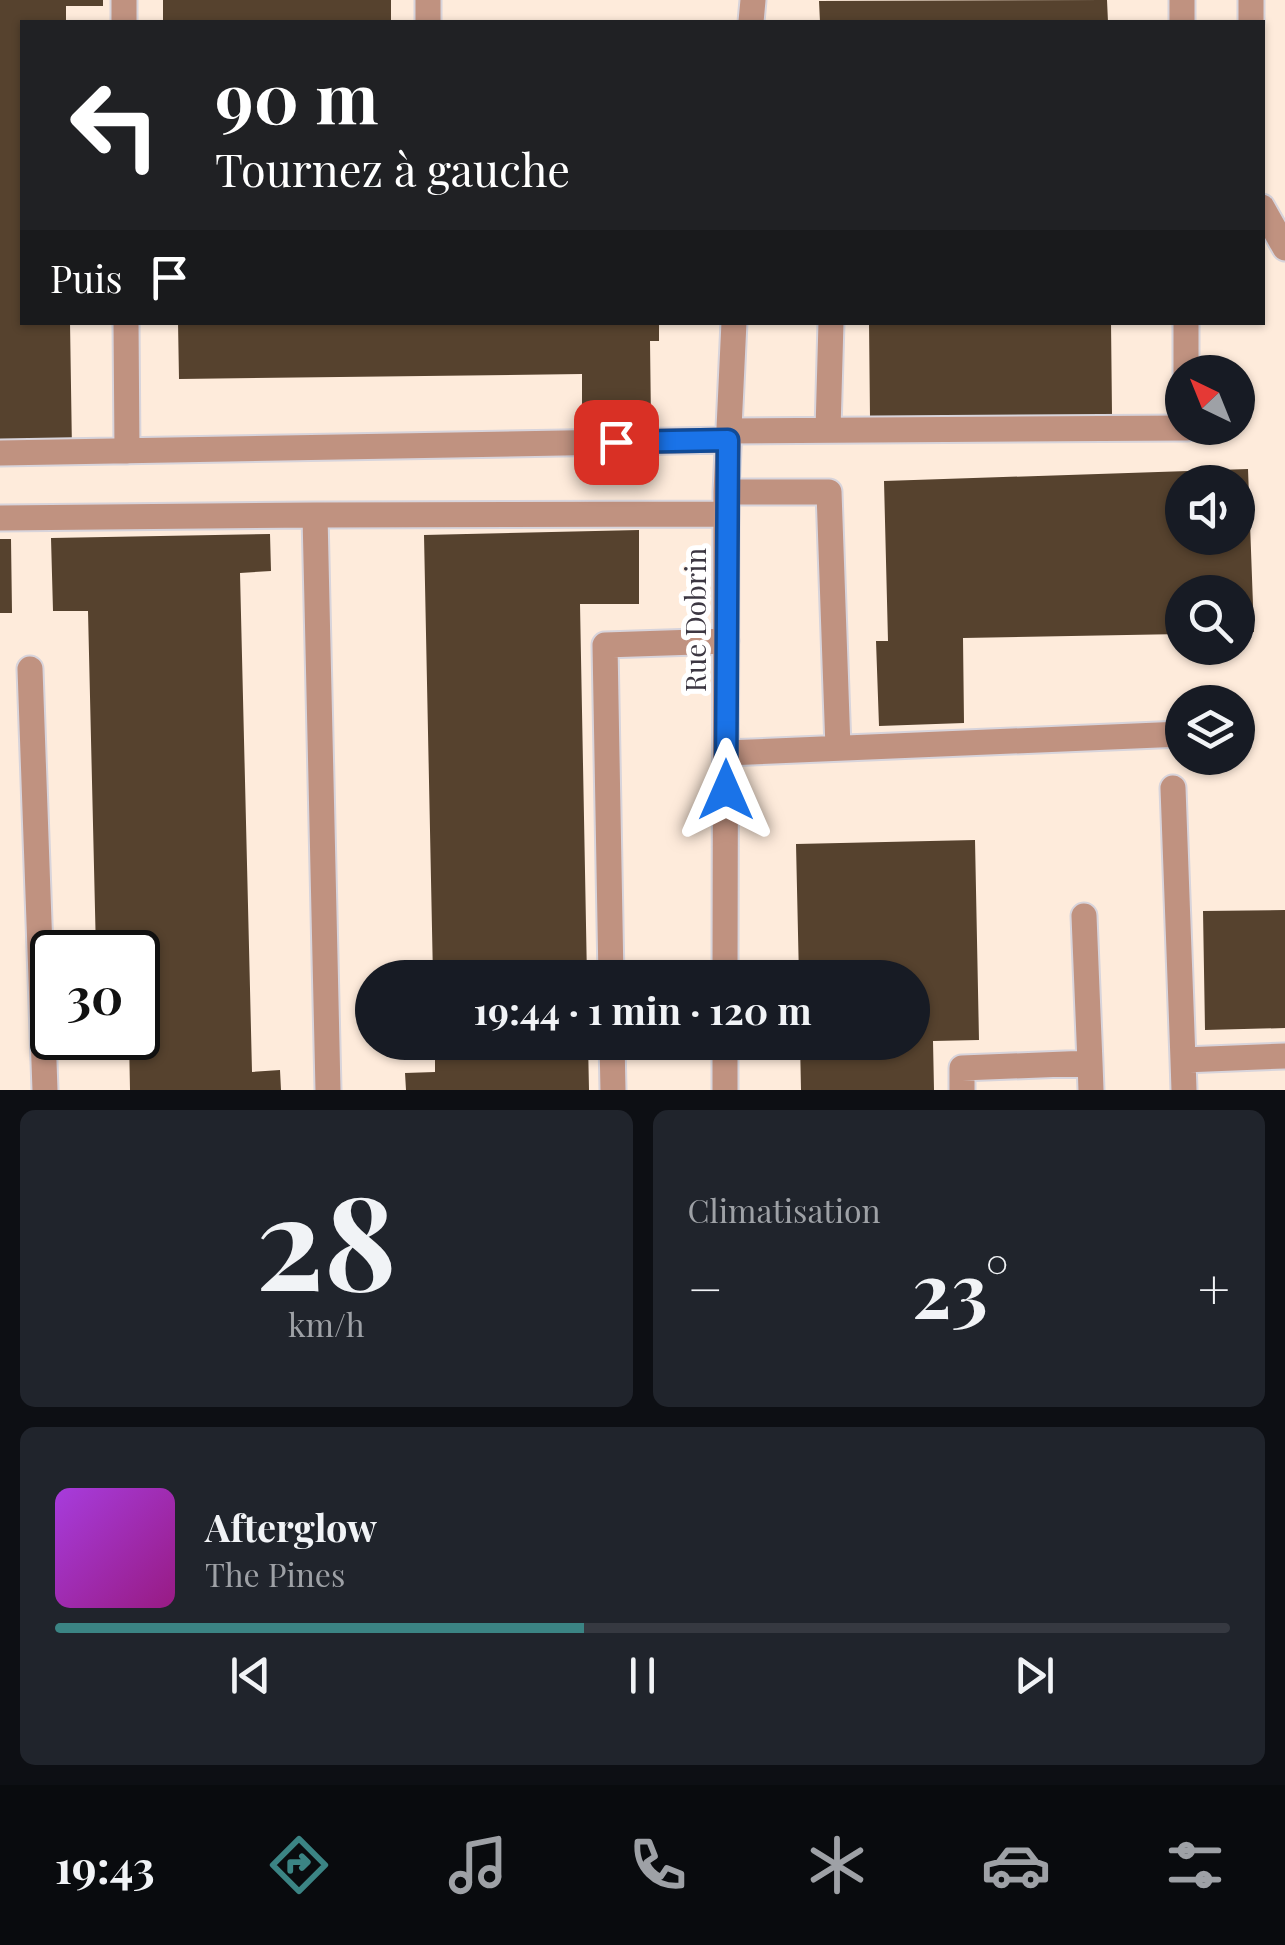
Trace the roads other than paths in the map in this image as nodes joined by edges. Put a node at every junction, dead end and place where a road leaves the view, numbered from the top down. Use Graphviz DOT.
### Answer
graph roads {
  1 [pos="1265,212"];
  2 [pos="1285,248"];
  3 [pos="126,325"];
  4 [pos="734,325"];
  5 [pos="831,325"];
  6 [pos="1186,325"];
  7 [pos="1186,355"];
  8 [pos="1165,428"];
  9 [pos="828,430"];
  10 [pos="729,436"];
  11 [pos="127,451"];
  12 [pos="0,453"];
  13 [pos="726,503"];
  14 [pos="315,515"];
  15 [pos="0,518"];
  16 [pos="726,641"];
  17 [pos="30,669"];
  18 [pos="1165,735"];
  19 [pos="838,748"];
  20 [pos="726,753"];
  21 [pos="1173,788"];
  22 [pos="1084,916"];
  23 [pos="611,960"];
  24 [pos="725,960"];
  25 [pos="1285,1056"];
  26 [pos="612,1060"];
  27 [pos="725,1060"];
  28 [pos="1183,1060"];
  29 [pos="1090,1063"];
  30 [pos="45,1090"];
  31 [pos="328,1090"];
  32 [pos="613,1090"];
  33 [pos="724,1090"];
  34 [pos="962,1090"];
  35 [pos="1090,1090"];
  36 [pos="1184,1090"];
  1 -- 2 [label="street"];
  3 -- 11 [label="street"];
  4 -- 10 [label="street, Rue Dobrin"];
  5 -- 9 [label="street"];
  6 -- 7 [label="street"];
  8 -- 9 [label="street"];
  9 -- 10 [label="street"];
  10 -- 11 [label="street"];
  10 -- 13 [label="street, Rue Dobrin"];
  11 -- 12 [label="street"];
  13 -- 14 [label="street"];
  13 -- 16 [label="street, Rue Dobrin"];
  13 -- 19 [label="street"];
  14 -- 15 [label="street"];
  14 -- 31 [label="street"];
  16 -- 20 [label="street, Rue Dobrin"];
  16 -- 23 [label="street"];
  17 -- 30 [label="street"];
  18 -- 19 [label="street"];
  19 -- 20 [label="street"];
  20 -- 24 [label="street, Rue Dobrin"];
  21 -- 28 [label="street"];
  22 -- 29 [label="street"];
  25 -- 28 [label="street"];
  26 -- 32 [label="street"];
  27 -- 33 [label="street"];
  28 -- 36 [label="street"];
  29 -- 34 [label="street"];
  29 -- 35 [label="street"];
}
